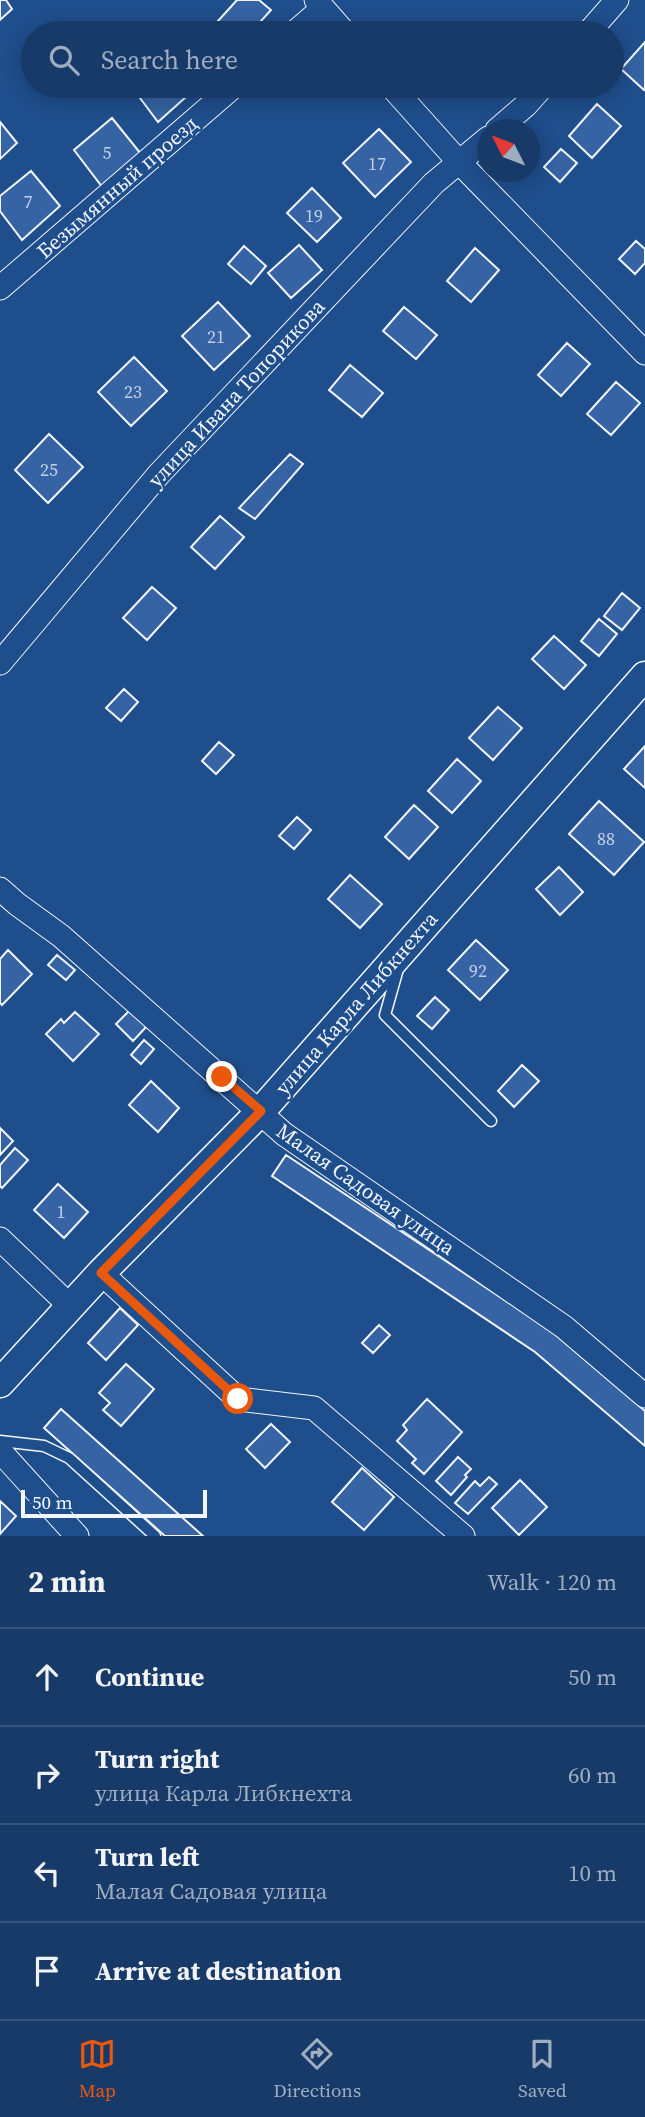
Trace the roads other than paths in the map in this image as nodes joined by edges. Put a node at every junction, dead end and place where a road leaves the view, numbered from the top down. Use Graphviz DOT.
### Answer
graph roads {
  1 [pos="617,0"];
  2 [pos="320,4"];
  3 [pos="305,21"];
  4 [pos="335,21"];
  5 [pos="599,21"];
  6 [pos="219,98"];
  7 [pos="402,98"];
  8 [pos="532,98"];
  9 [pos="510,119"];
  10 [pos="477,147"];
  11 [pos="459,162"];
  12 [pos="0,288"];
  13 [pos="645,353"];
  14 [pos="0,663"];
  15 [pos="645,676"];
  16 [pos="0,888"];
  17 [pos="404,949"];
  18 [pos="261,1111"];
  19 [pos="491,1121"];
  20 [pos="0,1239"];
  21 [pos="101,1273"];
  22 [pos="70,1306"];
  23 [pos="0,1383"];
  24 [pos="645,1396"];
  25 [pos="0,1441"];
  26 [pos="0,1451"];
  27 [pos="76,1536"];
  28 [pos="155,1536"];
  29 [pos="463,1536"];
  1 -- 5 [label="street"];
  2 -- 3 [label="street"];
  2 -- 4 [label="street"];
  6 -- 12 [label="street, Безымянный проезд"];
  7 -- 11 [label="street"];
  8 -- 9 [label="street"];
  10 -- 11 [label="street, улица Ивана Топорикова"];
  11 -- 13 [label="street"];
  11 -- 14 [label="street, улица Ивана Топорикова"];
  15 -- 17 [label="street, улица Карла Либкнехта"];
  16 -- 18 [label="street, Малая Садовая улица"];
  17 -- 18 [label="street, улица Карла Либкнехта"];
  17 -- 19 [label="lane"];
  18 -- 21 [label="street, улица Карла Либкнехта"];
  18 -- 24 [label="street, Малая Садовая улица"];
  20 -- 22 [label="street"];
  21 -- 22 [label="street, улица Карла Либкнехта"];
  21 -- 29 [label="street"];
  22 -- 23 [label="street, улица Карла Либкнехта"];
  25 -- 28 [label="lane"];
  26 -- 27 [label="street"];
}
